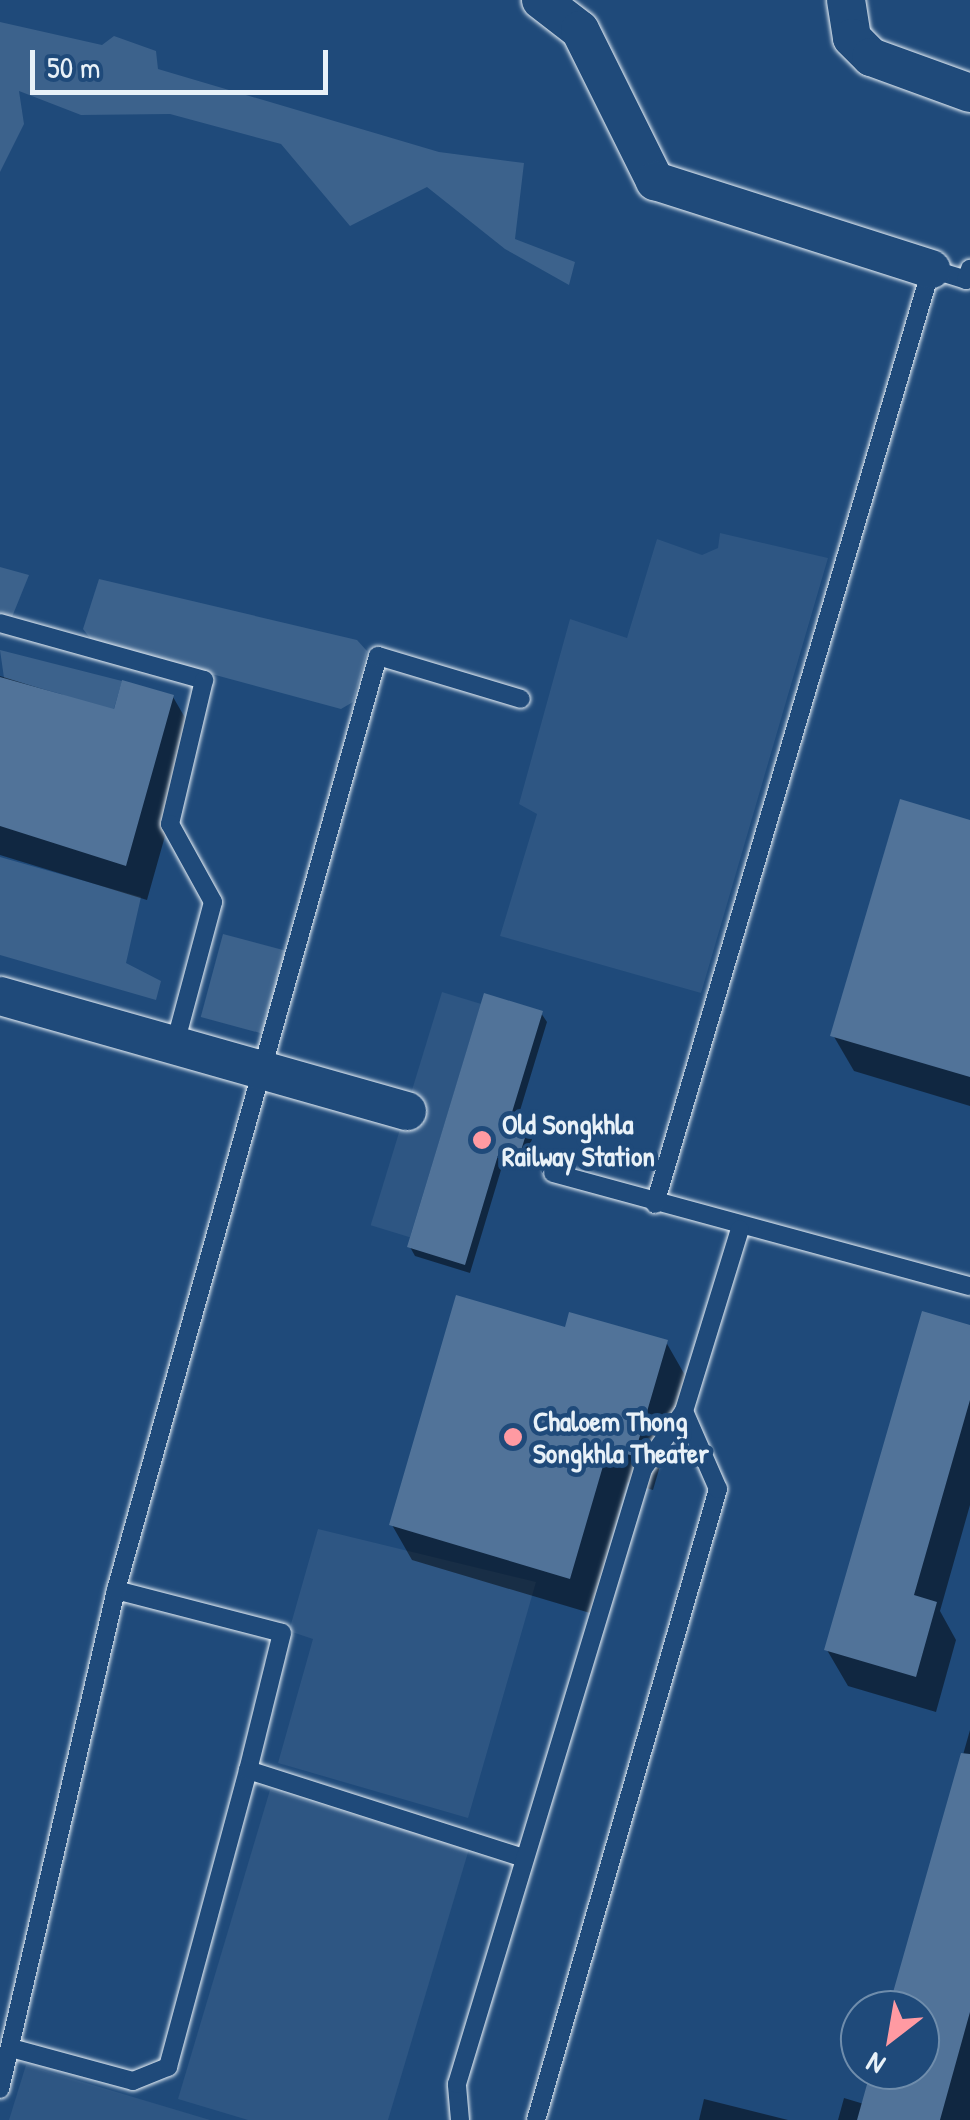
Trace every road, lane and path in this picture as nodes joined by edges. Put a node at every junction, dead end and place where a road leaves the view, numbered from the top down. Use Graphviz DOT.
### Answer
graph roads {
  1 [pos="541,0"];
  2 [pos="846,0"];
  3 [pos="970,93"];
  4 [pos="931,269"];
  5 [pos="970,269"];
  6 [pos="0,623"];
  7 [pos="521,698"];
  8 [pos="0,996"];
  9 [pos="175,1044"];
  10 [pos="268,1069"];
  11 [pos="407,1111"];
  12 [pos="553,1173"];
  13 [pos="655,1204"];
  14 [pos="740,1228"];
  15 [pos="970,1286"];
  16 [pos="684,1412"];
  17 [pos="116,1590"];
  18 [pos="248,1770"];
  19 [pos="521,1858"];
  20 [pos="11,2048"];
  21 [pos="0,2089"];
  22 [pos="460,2120"];
  23 [pos="536,2120"];
  1 -- 4 [label="street"];
  2 -- 3 [label="street"];
  4 -- 5 [label="lane"];
  4 -- 13 [label="lane"];
  6 -- 9 [label="lane"];
  7 -- 10 [label="lane"];
  8 -- 9 [label="street"];
  9 -- 10 [label="street"];
  10 -- 11 [label="street"];
  10 -- 17 [label="lane"];
  12 -- 13 [label="lane"];
  13 -- 14 [label="lane"];
  14 -- 15 [label="lane"];
  14 -- 16 [label="lane"];
  16 -- 19 [label="lane"];
  16 -- 23 [label="lane"];
  17 -- 18 [label="lane"];
  17 -- 20 [label="lane"];
  18 -- 19 [label="lane"];
  18 -- 20 [label="lane"];
  19 -- 22 [label="lane"];
  20 -- 21 [label="lane"];
}
